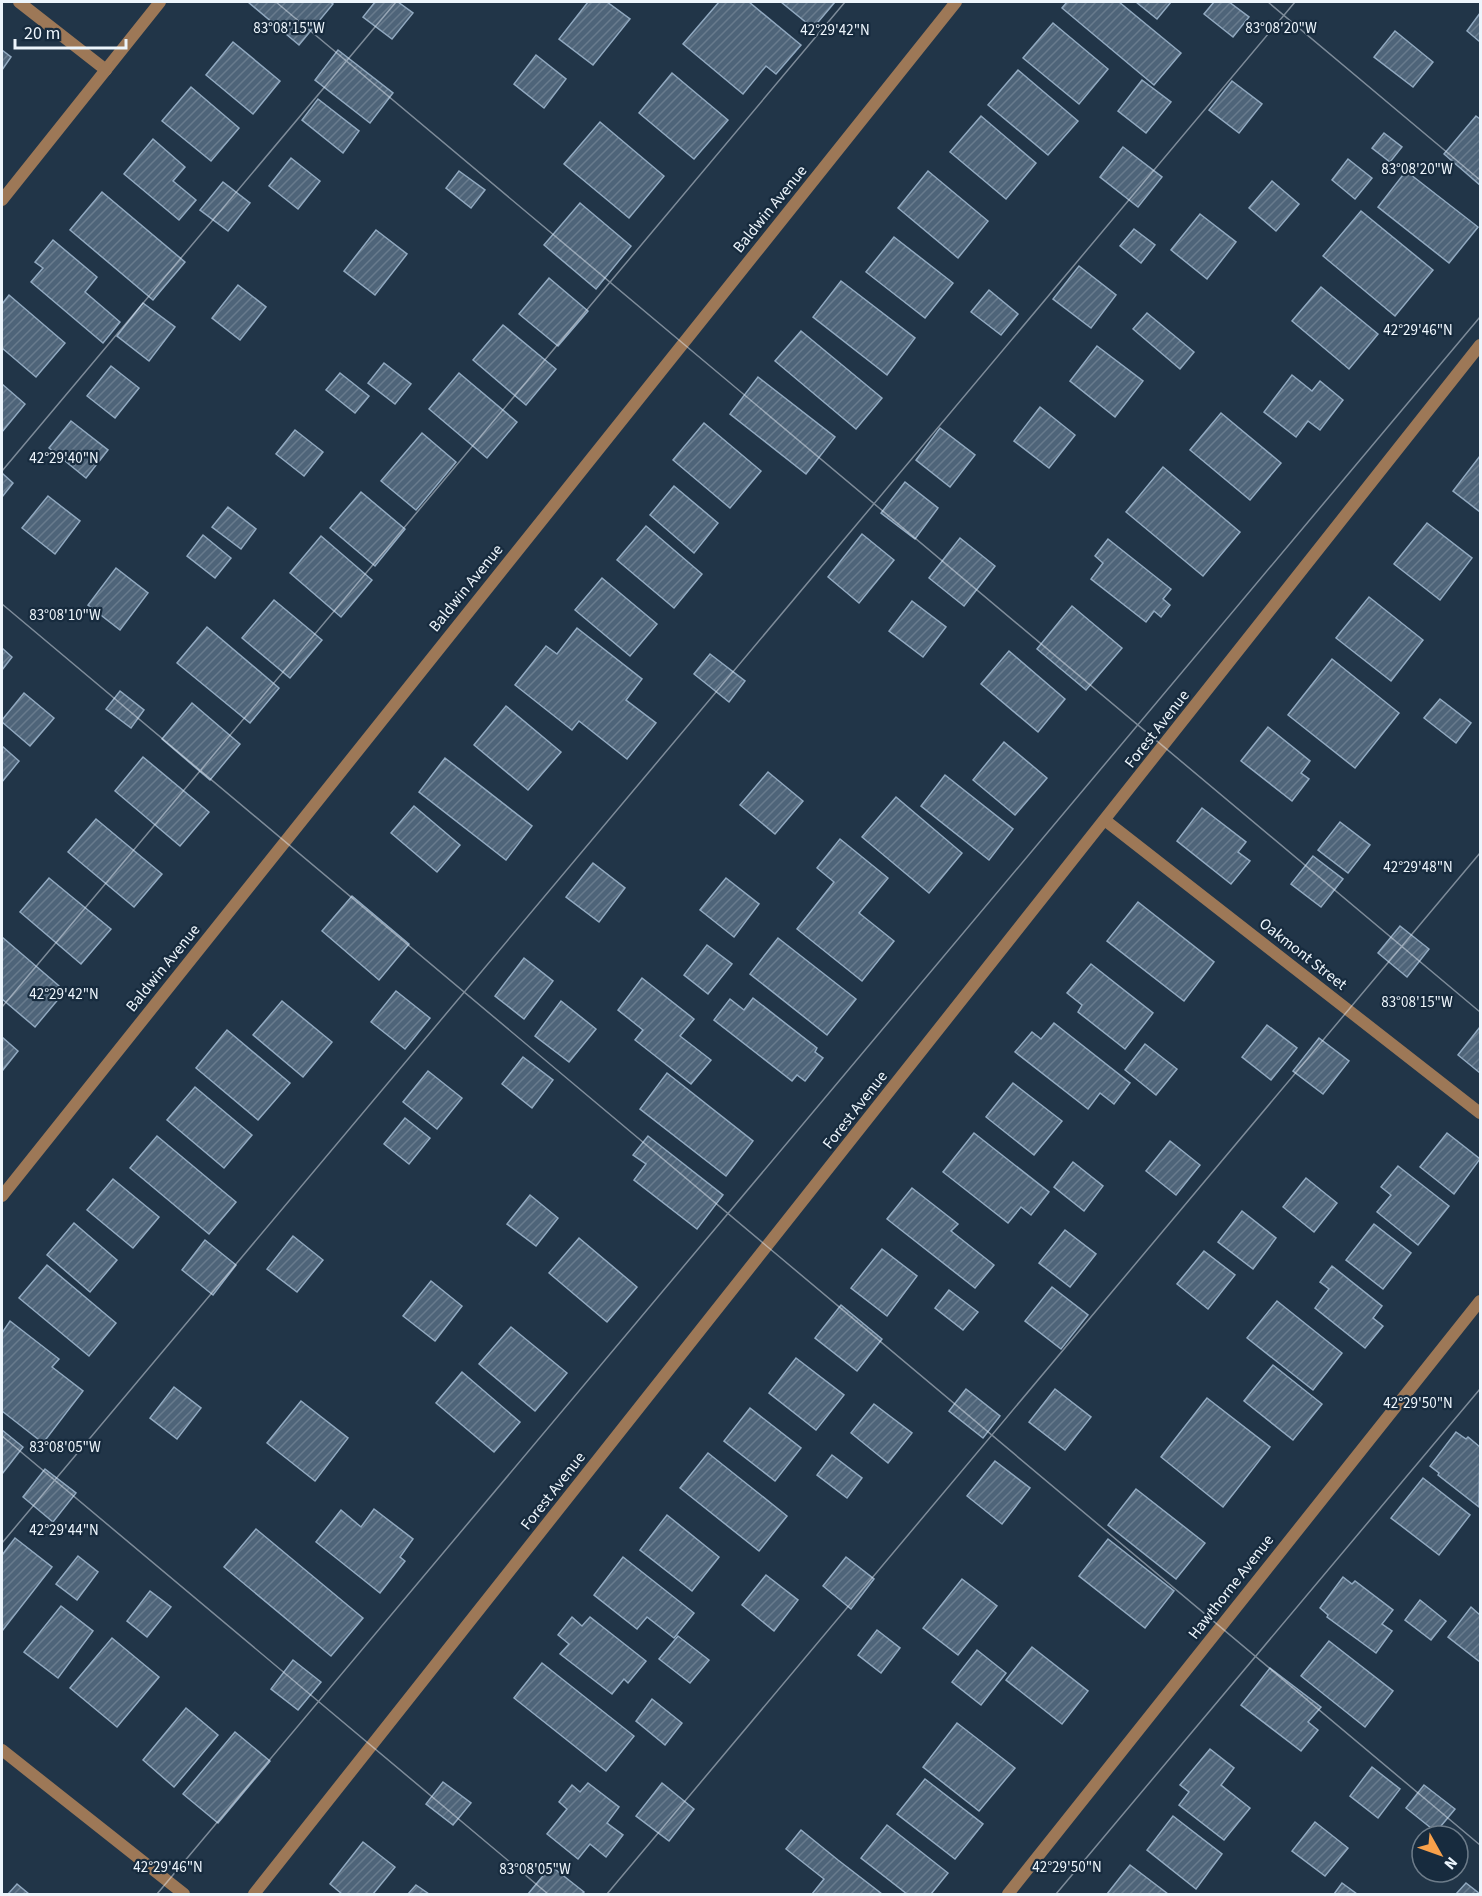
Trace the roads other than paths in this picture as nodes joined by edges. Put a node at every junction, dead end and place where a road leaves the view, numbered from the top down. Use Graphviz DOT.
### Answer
graph roads {
  1 [pos="19,2"];
  2 [pos="160,2"];
  3 [pos="956,2"];
  4 [pos="106,70"];
  5 [pos="2,200"];
  6 [pos="1480,345"];
  7 [pos="1106,821"];
  8 [pos="1480,1113"];
  9 [pos="2,1196"];
  10 [pos="1480,1302"];
  11 [pos="2,1750"];
  12 [pos="184,1894"];
  13 [pos="254,1894"];
  14 [pos="1008,1894"];
  1 -- 4 [label="street"];
  2 -- 4 [label="street"];
  3 -- 9 [label="street, Baldwin Avenue"];
  4 -- 5 [label="street"];
  6 -- 7 [label="street, Forest Avenue"];
  7 -- 8 [label="street, Oakmont Street"];
  7 -- 13 [label="street, Forest Avenue"];
  10 -- 14 [label="street, Hawthorne Avenue"];
  11 -- 12 [label="street"];
}
